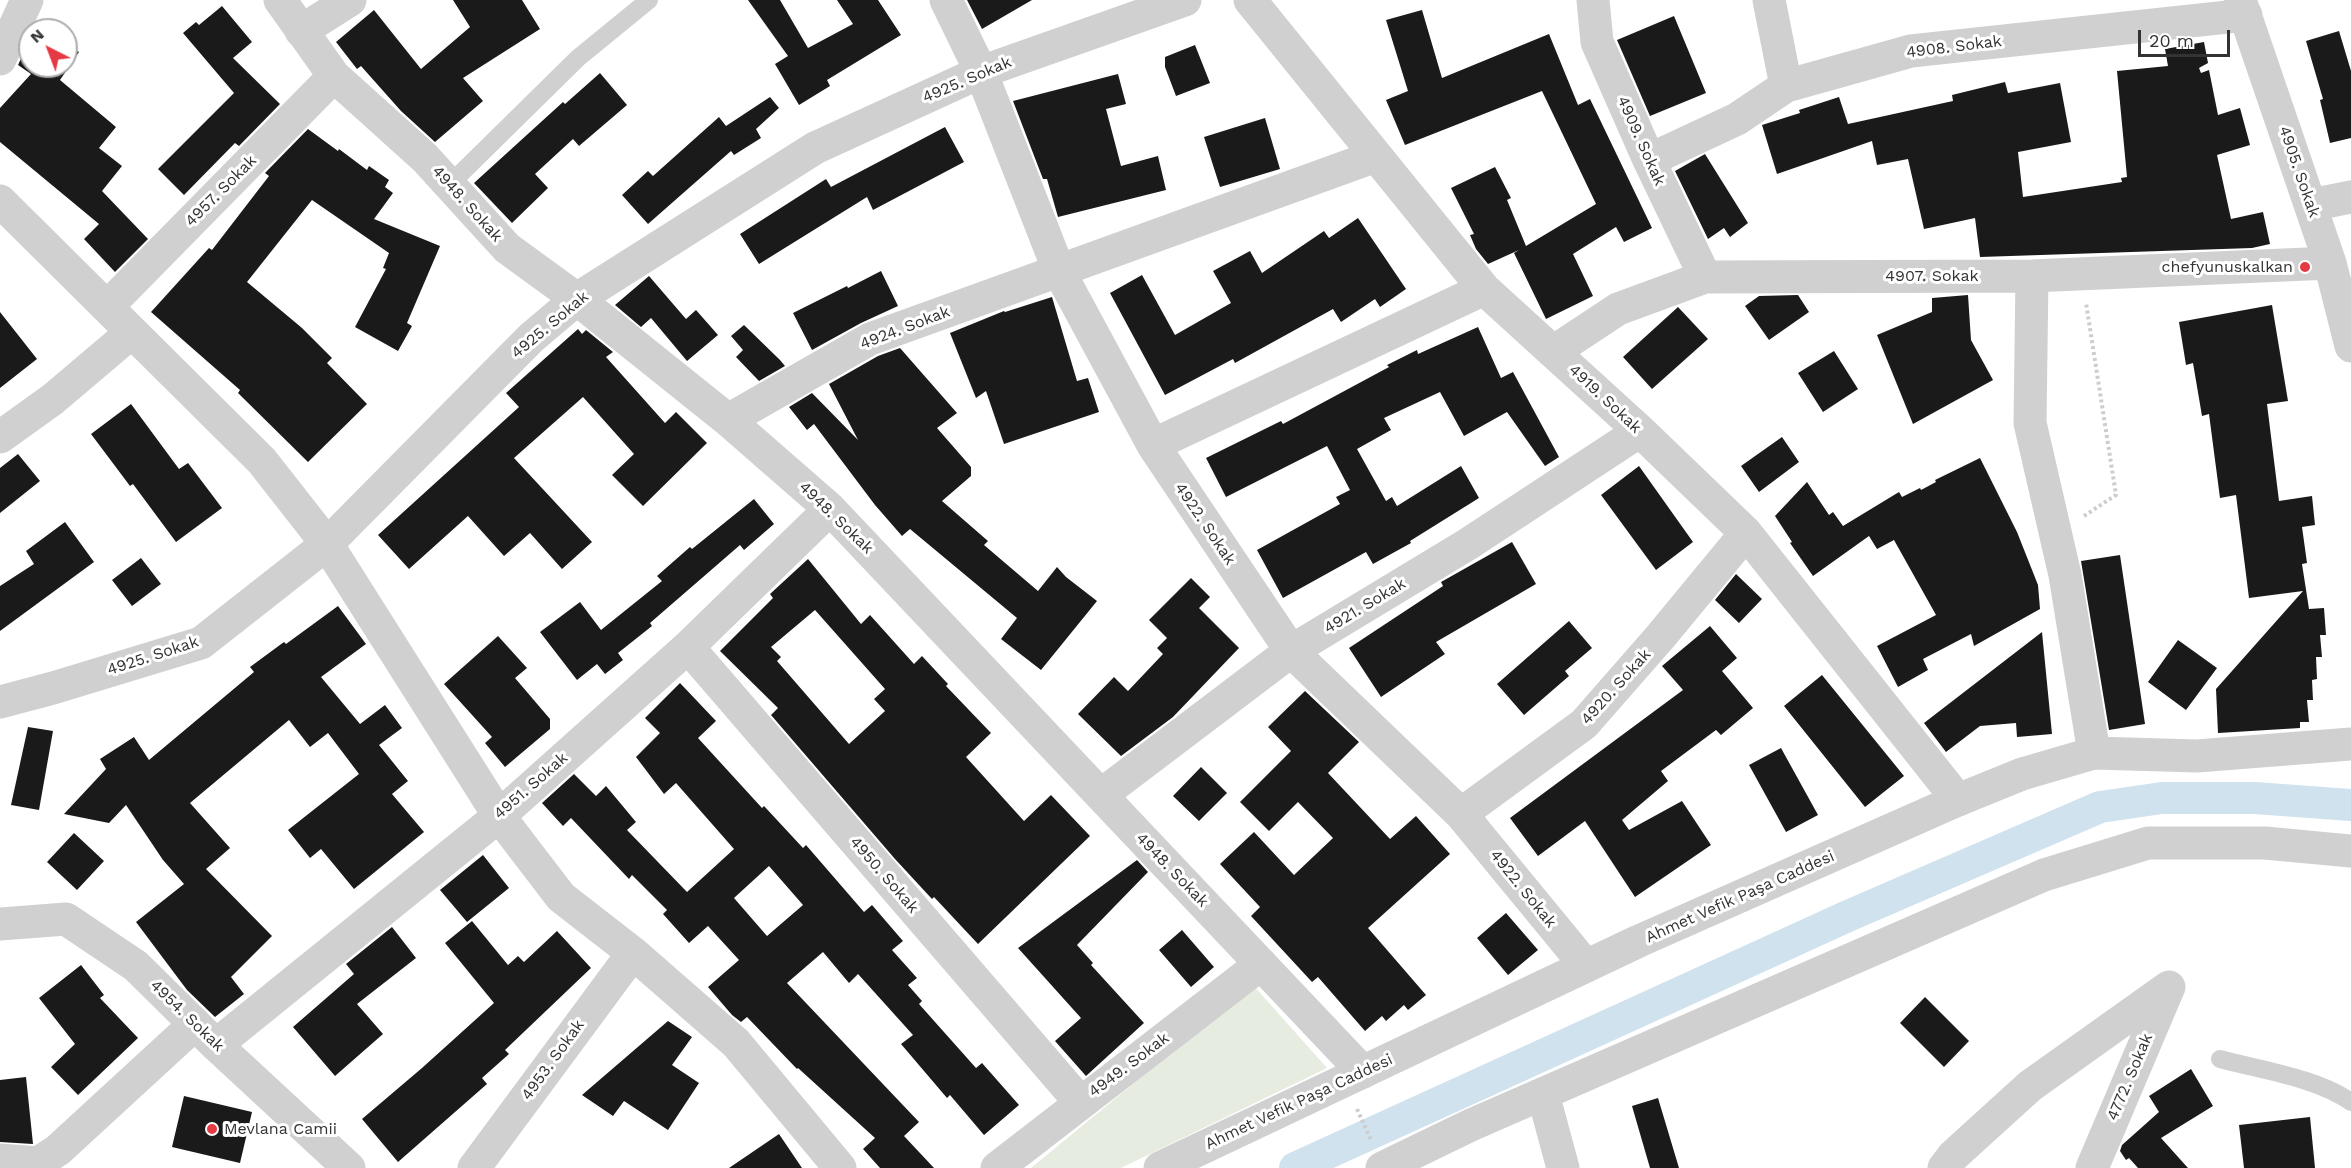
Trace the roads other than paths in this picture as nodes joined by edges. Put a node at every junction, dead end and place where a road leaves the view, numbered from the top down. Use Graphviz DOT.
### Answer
graph roads {
  1 [pos="27,0"];
  2 [pos="280,0"];
  3 [pos="350,0"];
  4 [pos="649,0"];
  5 [pos="946,0"];
  6 [pos="1185,0"];
  7 [pos="1250,0"];
  8 [pos="1593,0"];
  9 [pos="1769,0"];
  10 [pos="2243,8"];
  11 [pos="301,31"];
  12 [pos="0,59"];
  13 [pos="981,72"];
  14 [pos="334,76"];
  15 [pos="1786,86"];
  16 [pos="1376,156"];
  17 [pos="1649,160"];
  18 [pos="449,185"];
  19 [pos="2351,197"];
  20 [pos="0,201"];
  21 [pos="2311,206"];
  22 [pos="2330,263"];
  23 [pos="1059,271"];
  24 [pos="2032,276"];
  25 [pos="1705,277"];
  26 [pos="1484,289"];
  27 [pos="577,299"];
  28 [pos="107,307"];
  29 [pos="132,332"];
  30 [pos="2351,346"];
  31 [pos="1553,352"];
  32 [pos="728,420"];
  33 [pos="1640,431"];
  34 [pos="0,437"];
  35 [pos="1153,445"];
  36 [pos="830,509"];
  37 [pos="1746,533"];
  38 [pos="327,544"];
  39 [pos="688,647"];
  40 [pos="1291,651"];
  41 [pos="0,702"];
  42 [pos="2351,744"];
  43 [pos="2094,753"];
  44 [pos="1101,795"];
  45 [pos="1958,800"];
  46 [pos="1461,814"];
  47 [pos="499,816"];
  48 [pos="2351,851"];
  49 [pos="0,924"];
  50 [pos="633,952"];
  51 [pos="1261,964"];
  52 [pos="1586,966"];
  53 [pos="206,1034"];
  54 [pos="2220,1059"];
  55 [pos="1363,1072"];
  56 [pos="1543,1094"];
  57 [pos="1080,1102"];
  58 [pos="2351,1102"];
  59 [pos="1378,1157"];
  60 [pos="0,1160"];
  61 [pos="349,1168"];
  62 [pos="474,1168"];
  63 [pos="840,1168"];
  64 [pos="998,1168"];
  65 [pos="1160,1168"];
  66 [pos="1563,1168"];
  67 [pos="1944,1168"];
  68 [pos="2092,1168"];
  1 -- 12 [label="street"];
  2 -- 11 [label="street, 4948. Sokak"];
  3 -- 11 [label="street"];
  4 -- 18 [label="lane"];
  5 -- 13 [label="street, 4922. Sokak"];
  6 -- 13 [label="street, 4925. Sokak"];
  7 -- 16 [label="street, 4919. Sokak"];
  8 -- 17 [label="street, 4909. Sokak"];
  9 -- 15 [label="street"];
  10 -- 15 [label="street, 4908. Sokak"];
  10 -- 21 [label="street, 4905. Sokak"];
  11 -- 14 [label="street, 4948. Sokak"];
  13 -- 23 [label="street, 4922. Sokak"];
  13 -- 27 [label="street, 4925. Sokak"];
  14 -- 18 [label="street, 4948. Sokak"];
  14 -- 28 [label="street, 4957. Sokak"];
  15 -- 17 [label="street, 4908. Sokak"];
  16 -- 23 [label="street, 4924. Sokak"];
  16 -- 26 [label="street, 4919. Sokak"];
  17 -- 25 [label="street, 4909. Sokak"];
  18 -- 27 [label="street, 4948. Sokak"];
  19 -- 21 [label="street"];
  20 -- 28 [label="street"];
  21 -- 22 [label="street, 4905. Sokak"];
  22 -- 24 [label="street, 4907. Sokak"];
  22 -- 30 [label="street, 4905. Sokak"];
  23 -- 32 [label="street, 4924. Sokak"];
  23 -- 35 [label="street, 4922. Sokak"];
  24 -- 25 [label="street, 4907. Sokak"];
  24 -- 43 [label="street"];
  25 -- 31 [label="street, 4907. Sokak"];
  26 -- 31 [label="street, 4919. Sokak"];
  26 -- 35 [label="street"];
  27 -- 32 [label="street, 4948. Sokak"];
  27 -- 38 [label="street, 4925. Sokak"];
  28 -- 29 [label="street"];
  29 -- 34 [label="street"];
  29 -- 38 [label="street"];
  31 -- 33 [label="street, 4919. Sokak"];
  32 -- 36 [label="street, 4948. Sokak"];
  33 -- 37 [label="street, 4919. Sokak"];
  33 -- 40 [label="street, 4921. Sokak"];
  35 -- 40 [label="street, 4922. Sokak"];
  36 -- 39 [label="street, 4951. Sokak"];
  36 -- 44 [label="street, 4948. Sokak"];
  37 -- 45 [label="street, 4919. Sokak"];
  37 -- 46 [label="street, 4920. Sokak"];
  38 -- 41 [label="street, 4925. Sokak"];
  38 -- 47 [label="street"];
  39 -- 47 [label="street, 4951. Sokak"];
  39 -- 57 [label="street, 4950. Sokak"];
  40 -- 44 [label="street, 4921. Sokak"];
  40 -- 46 [label="street, 4922. Sokak"];
  42 -- 43 [label="street, Ahmet Vefik Paşa Caddesi"];
  43 -- 45 [label="street, Ahmet Vefik Paşa Caddesi"];
  44 -- 51 [label="street, 4948. Sokak"];
  45 -- 52 [label="street, Ahmet Vefik Paşa Caddesi"];
  46 -- 52 [label="street, 4922. Sokak"];
  47 -- 50 [label="street"];
  47 -- 53 [label="street, 4951. Sokak"];
  48 -- 56 [label="street"];
  49 -- 53 [label="street, 4954. Sokak"];
  50 -- 62 [label="street, 4953. Sokak"];
  50 -- 63 [label="street"];
  51 -- 55 [label="street, 4948. Sokak"];
  51 -- 57 [label="street, 4949. Sokak"];
  52 -- 55 [label="street, Ahmet Vefik Paşa Caddesi"];
  53 -- 60 [label="street, 4951. Sokak"];
  53 -- 61 [label="street, 4954. Sokak"];
  54 -- 58 [label="lane"];
  55 -- 65 [label="street, Ahmet Vefik Paşa Caddesi"];
  56 -- 59 [label="street"];
  56 -- 66 [label="street"];
  57 -- 64 [label="street, 4949. Sokak"];
  67 -- 68 [label="street, 4772. Sokak"];
}
